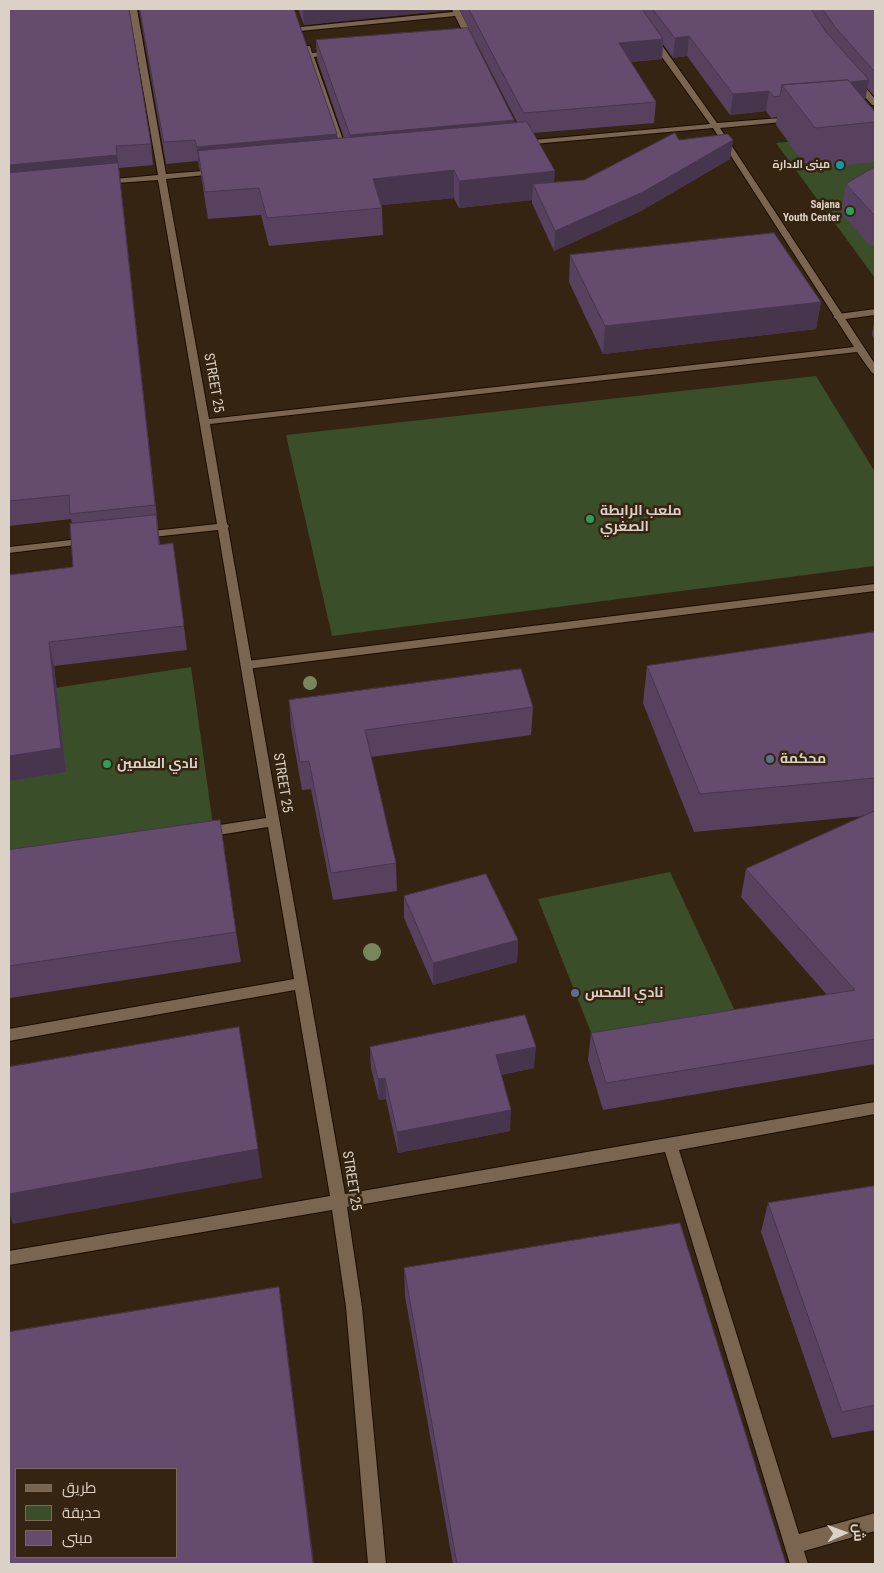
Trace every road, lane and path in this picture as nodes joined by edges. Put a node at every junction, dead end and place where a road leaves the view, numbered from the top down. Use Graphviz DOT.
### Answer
graph roads {
  1 [pos="133,9"];
  2 [pos="456,11"];
  3 [pos="648,32"];
  4 [pos="472,42"];
  5 [pos="462,43"];
  6 [pos="476,51"];
  7 [pos="338,53"];
  8 [pos="310,55"];
  9 [pos="850,75"];
  10 [pos="875,103"];
  11 [pos="800,119"];
  12 [pos="715,126"];
  13 [pos="517,135"];
  14 [pos="521,143"];
  15 [pos="512,144"];
  16 [pos="356,158"];
  17 [pos="346,159"];
  18 [pos="336,160"];
  19 [pos="220,171"];
  20 [pos="161,177"];
  21 [pos="94,183"];
  22 [pos="875,312"];
  23 [pos="838,317"];
  24 [pos="859,349"];
  25 [pos="875,371"];
  26 [pos="205,422"];
  27 [pos="224,526"];
  28 [pos="136,536"];
  29 [pos="97,540"];
  30 [pos="9,550"];
  31 [pos="875,587"];
  32 [pos="247,666"];
  33 [pos="273,822"];
  34 [pos="195,833"];
  35 [pos="301,983"];
  36 [pos="9,1035"];
  37 [pos="875,1108"];
  38 [pos="670,1145"];
  39 [pos="339,1202"];
  40 [pos="9,1258"];
  41 [pos="875,1522"];
  42 [pos="793,1545"];
  43 [pos="377,1564"];
  44 [pos="798,1564"];
  1 -- 20 [label="street, STREET 25"];
  2 -- 4 [label="street"];
  2 -- 8 [label="street"];
  3 -- 12 [label="street"];
  4 -- 5 [label="street"];
  4 -- 6 [label="street"];
  7 -- 8 [label="street"];
  8 -- 17 [label="street"];
  9 -- 10 [label="street"];
  11 -- 12 [label="street"];
  12 -- 14 [label="street"];
  12 -- 23 [label="street"];
  13 -- 14 [label="street"];
  14 -- 15 [label="street"];
  16 -- 17 [label="street"];
  17 -- 18 [label="street"];
  19 -- 20 [label="street"];
  20 -- 21 [label="street"];
  20 -- 26 [label="street, STREET 25"];
  22 -- 23 [label="street"];
  23 -- 24 [label="street"];
  24 -- 25 [label="street"];
  24 -- 26 [label="street"];
  26 -- 27 [label="street, STREET 25"];
  27 -- 28 [label="street"];
  27 -- 32 [label="street, STREET 25"];
  29 -- 30 [label="street"];
  31 -- 32 [label="street"];
  32 -- 33 [label="street, STREET 25"];
  33 -- 34 [label="street"];
  33 -- 35 [label="street, STREET 25"];
  35 -- 36 [label="street"];
  35 -- 39 [label="street, STREET 25"];
  37 -- 38 [label="street"];
  38 -- 39 [label="street"];
  38 -- 42 [label="street"];
  39 -- 40 [label="street"];
  39 -- 43 [label="street, STREET 25"];
  41 -- 42 [label="street"];
  42 -- 44 [label="street"];
}
